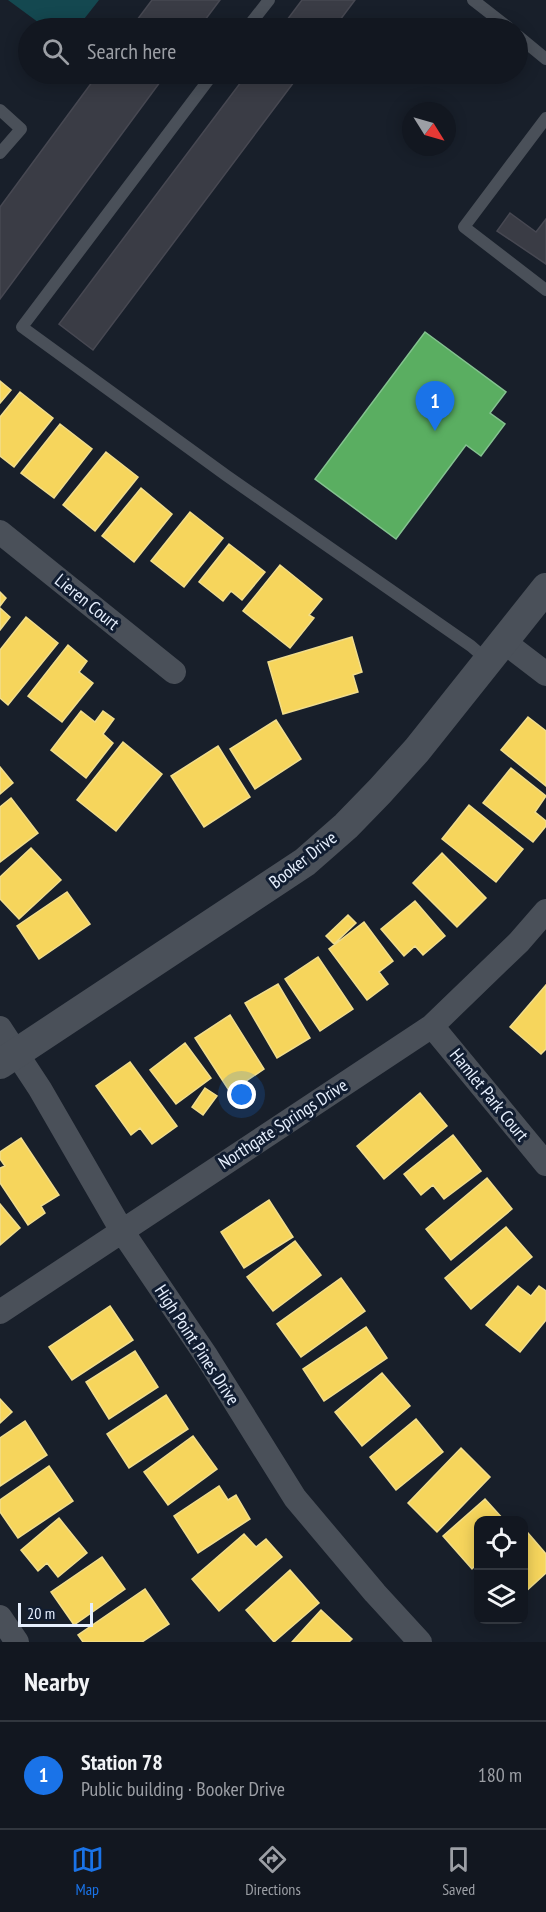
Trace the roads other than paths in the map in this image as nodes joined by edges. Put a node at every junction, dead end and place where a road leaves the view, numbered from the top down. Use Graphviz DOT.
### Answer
graph roads {
  1 [pos="269,0"];
  2 [pos="473,0"];
  3 [pos="255,18"];
  4 [pos="496,18"];
  5 [pos="528,44"];
  6 [pos="546,59"];
  7 [pos="205,84"];
  8 [pos="0,110"];
  9 [pos="546,118"];
  10 [pos="0,153"];
  11 [pos="546,290"];
  12 [pos="0,532"];
  13 [pos="546,588"];
  14 [pos="495,650"];
  15 [pos="174,672"];
  16 [pos="546,674"];
  17 [pos="546,911"];
  18 [pos="432,1026"];
  19 [pos="0,1028"];
  20 [pos="8,1059"];
  21 [pos="546,1164"];
  22 [pos="122,1231"];
  23 [pos="0,1312"];
  24 [pos="0,1617"];
  25 [pos="17,1642"];
  26 [pos="420,1642"];
  1 -- 3 [label="lane"];
  2 -- 4 [label="lane"];
  5 -- 6 [label="lane"];
  7 -- 14 [label="lane"];
  8 -- 10 [label="lane"];
  9 -- 11 [label="lane"];
  12 -- 15 [label="street, Lieren Court"];
  13 -- 14 [label="street, Booker Drive"];
  14 -- 16 [label="street"];
  14 -- 20 [label="street, Booker Drive"];
  17 -- 18 [label="street, Northgate Springs Drive"];
  18 -- 21 [label="street, Hamlet Park Court"];
  18 -- 22 [label="street, Northgate Springs Drive"];
  19 -- 20 [label="street, High Point Pines Drive"];
  20 -- 22 [label="street, High Point Pines Drive"];
  22 -- 23 [label="street, Northgate Springs Drive"];
  22 -- 26 [label="street, High Point Pines Drive"];
  24 -- 25 [label="street"];
}
